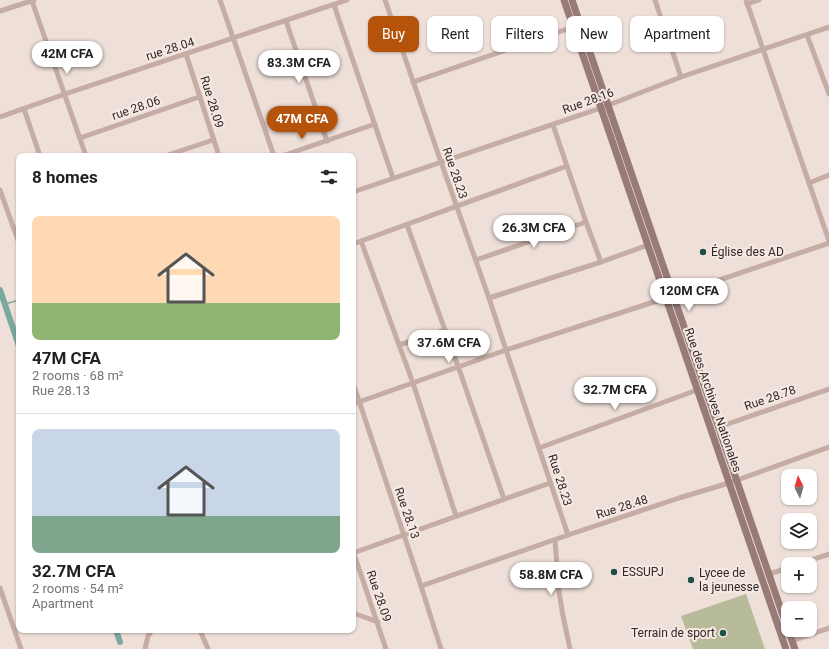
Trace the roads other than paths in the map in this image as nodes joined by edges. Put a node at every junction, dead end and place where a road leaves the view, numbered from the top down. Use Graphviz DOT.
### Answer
graph roads {
  1 [pos="33,0"];
  2 [pos="220,0"];
  3 [pos="347,0"];
  4 [pos="385,0"];
  5 [pos="564,0"];
  6 [pos="572,0"];
  7 [pos="655,0"];
  8 [pos="759,0"];
  9 [pos="746,2"];
  10 [pos="334,5"];
  11 [pos="0,11"];
  12 [pos="570,16"];
  13 [pos="286,21"];
  14 [pos="829,27"];
  15 [pos="566,28"];
  16 [pos="807,35"];
  17 [pos="233,38"];
  18 [pos="763,49"];
  19 [pos="583,52"];
  20 [pos="186,54"];
  21 [pos="681,77"];
  22 [pos="827,79"];
  23 [pos="413,82"];
  24 [pos="65,94"];
  25 [pos="829,94"];
  26 [pos="199,97"];
  27 [pos="605,107"];
  28 [pos="24,109"];
  29 [pos="0,117"];
  30 [pos="375,124"];
  31 [pos="553,125"];
  32 [pos="80,138"];
  33 [pos="213,140"];
  34 [pos="327,141"];
  35 [pos="39,153"];
  36 [pos="85,153"];
  37 [pos="174,153"];
  38 [pos="218,153"];
  39 [pos="273,153"];
  40 [pos="291,153"];
  41 [pos="441,162"];
  42 [pos="567,166"];
  43 [pos="829,175"];
  44 [pos="393,178"];
  45 [pos="809,183"];
  46 [pos="0,190"];
  47 [pos="356,191"];
  48 [pos="456,206"];
  49 [pos="586,222"];
  50 [pos="407,225"];
  51 [pos="16,235"];
  52 [pos="361,241"];
  53 [pos="829,242"];
  54 [pos="356,243"];
  55 [pos="648,245"];
  56 [pos="476,260"];
  57 [pos="601,262"];
  58 [pos="670,297"];
  59 [pos="490,298"];
  60 [pos="445,330"];
  61 [pos="399,345"];
  62 [pos="506,350"];
  63 [pos="458,366"];
  64 [pos="413,383"];
  65 [pos="829,389"];
  66 [pos="697,390"];
  67 [pos="356,393"];
  68 [pos="359,402"];
  69 [pos="356,403"];
  70 [pos="718,427"];
  71 [pos="829,447"];
  72 [pos="539,448"];
  73 [pos="737,480"];
  74 [pos="550,483"];
  75 [pos="729,483"];
  76 [pos="504,499"];
  77 [pos="456,516"];
  78 [pos="404,534"];
  79 [pos="568,535"];
  80 [pos="555,540"];
  81 [pos="356,551"];
  82 [pos="829,554"];
  83 [pos="817,558"];
  84 [pos="356,560"];
  85 [pos="781,570"];
  86 [pos="769,574"];
  87 [pos="421,586"];
  88 [pos="0,588"];
  89 [pos="781,609"];
  90 [pos="356,614"];
  91 [pos="378,622"];
  92 [pos="829,628"];
  93 [pos="150,633"];
  94 [pos="201,633"];
  95 [pos="791,637"];
  96 [pos="792,641"];
  97 [pos="21,649"];
  98 [pos="145,649"];
  99 [pos="208,649"];
  100 [pos="386,649"];
  101 [pos="441,649"];
  102 [pos="570,649"];
  103 [pos="786,649"];
  104 [pos="795,649"];
  1 -- 11 [label="street"];
  1 -- 24 [label="street"];
  2 -- 17 [label="street"];
  3 -- 10 [label="street, rue 28.04"];
  4 -- 23 [label="street, Rue 28.23"];
  5 -- 12 [label="street, Rue des Archives Nationales"];
  6 -- 27 [label="street, Rue des Archives Nationales"];
  7 -- 21 [label="street"];
  8 -- 9 [label="street"];
  9 -- 18 [label="street"];
  10 -- 13 [label="street, rue 28.04"];
  10 -- 30 [label="street"];
  13 -- 17 [label="street, rue 28.04"];
  13 -- 34 [label="street"];
  14 -- 16 [label="street, Rue 28.16"];
  15 -- 23 [label="street"];
  16 -- 18 [label="street, Rue 28.16"];
  16 -- 22 [label="street"];
  17 -- 20 [label="street, rue 28.04"];
  17 -- 39 [label="street"];
  18 -- 21 [label="street, Rue 28.16"];
  18 -- 45 [label="street"];
  19 -- 27 [label="street, Rue des Archives Nationales"];
  20 -- 24 [label="street, rue 28.04"];
  20 -- 26 [label="street, Rue 28.09"];
  21 -- 27 [label="street, Rue 28.16"];
  22 -- 25 [label="street"];
  23 -- 41 [label="street, Rue 28.23"];
  24 -- 28 [label="street, rue 28.04"];
  24 -- 32 [label="street"];
  26 -- 32 [label="street, rue 28.06"];
  26 -- 33 [label="street, Rue 28.09"];
  27 -- 31 [label="street, Rue 28.16"];
  27 -- 55 [label="street, Rue des Archives Nationales"];
  27 -- 58 [label="street, Rue des Archives Nationales"];
  28 -- 29 [label="street, rue 28.04"];
  28 -- 35 [label="street"];
  30 -- 34 [label="street"];
  30 -- 44 [label="street"];
  31 -- 41 [label="street, Rue 28.16"];
  31 -- 42 [label="street"];
  32 -- 36 [label="street"];
  33 -- 37 [label="street"];
  33 -- 38 [label="street, Rue 28.09"];
  34 -- 40 [label="street"];
  41 -- 44 [label="street, Rue 28.16"];
  41 -- 48 [label="street, Rue 28.23"];
  42 -- 48 [label="street"];
  42 -- 49 [label="street"];
  43 -- 45 [label="street"];
  44 -- 47 [label="street, Rue 28.16"];
  45 -- 53 [label="street"];
  46 -- 51 [label="street"];
  48 -- 50 [label="street"];
  48 -- 56 [label="street, Rue 28.23"];
  49 -- 56 [label="street"];
  49 -- 57 [label="street"];
  50 -- 52 [label="street"];
  50 -- 60 [label="street"];
  52 -- 54 [label="street"];
  52 -- 61 [label="street"];
  53 -- 58 [label="street"];
  55 -- 57 [label="street"];
  55 -- 58 [label="street, Rue des Archives Nationales"];
  56 -- 59 [label="street, Rue 28.23"];
  57 -- 59 [label="street"];
  58 -- 62 [label="street"];
  58 -- 66 [label="street, Rue des Archives Nationales"];
  58 -- 70 [label="street, Rue des Archives Nationales"];
  59 -- 62 [label="street, Rue 28.23"];
  60 -- 61 [label="street"];
  60 -- 63 [label="street"];
  61 -- 64 [label="street"];
  62 -- 63 [label="street"];
  62 -- 72 [label="street, Rue 28.23"];
  63 -- 64 [label="street"];
  63 -- 76 [label="street"];
  64 -- 68 [label="street"];
  64 -- 77 [label="street"];
  65 -- 70 [label="street, Rue 28.78"];
  66 -- 72 [label="street"];
  66 -- 75 [label="street, Rue des Archives Nationales"];
  67 -- 68 [label="street, Rue 28.13"];
  68 -- 69 [label="street"];
  68 -- 78 [label="street, Rue 28.13"];
  70 -- 73 [label="street, Rue des Archives Nationales"];
  71 -- 73 [label="street, Rue 28.48"];
  72 -- 74 [label="street, Rue 28.23"];
  73 -- 75 [label="street, Rue 28.48"];
  73 -- 86 [label="street, Rue des Archives Nationales"];
  74 -- 76 [label="street"];
  74 -- 79 [label="street, Rue 28.23"];
  75 -- 79 [label="street, Rue 28.48"];
  75 -- 103 [label="street, Rue des Archives Nationales"];
  76 -- 77 [label="street"];
  77 -- 78 [label="street"];
  78 -- 81 [label="street"];
  78 -- 87 [label="street, Rue 28.13"];
  79 -- 80 [label="street, Rue 28.48"];
  80 -- 87 [label="street, Rue 28.48"];
  80 -- 102 [label="street"];
  82 -- 83 [label="street"];
  84 -- 91 [label="street, Rue 28.09"];
  85 -- 86 [label="street"];
  86 -- 89 [label="street, Rue des Archives Nationales"];
  87 -- 101 [label="street, Rue 28.13"];
  88 -- 97 [label="street"];
  90 -- 91 [label="street"];
  91 -- 100 [label="street, Rue 28.09"];
  92 -- 96 [label="street"];
  93 -- 98 [label="street"];
  94 -- 99 [label="street"];
  95 -- 96 [label="street, Rue des Archives Nationales"];
  96 -- 104 [label="street, Rue des Archives Nationales"];
}
